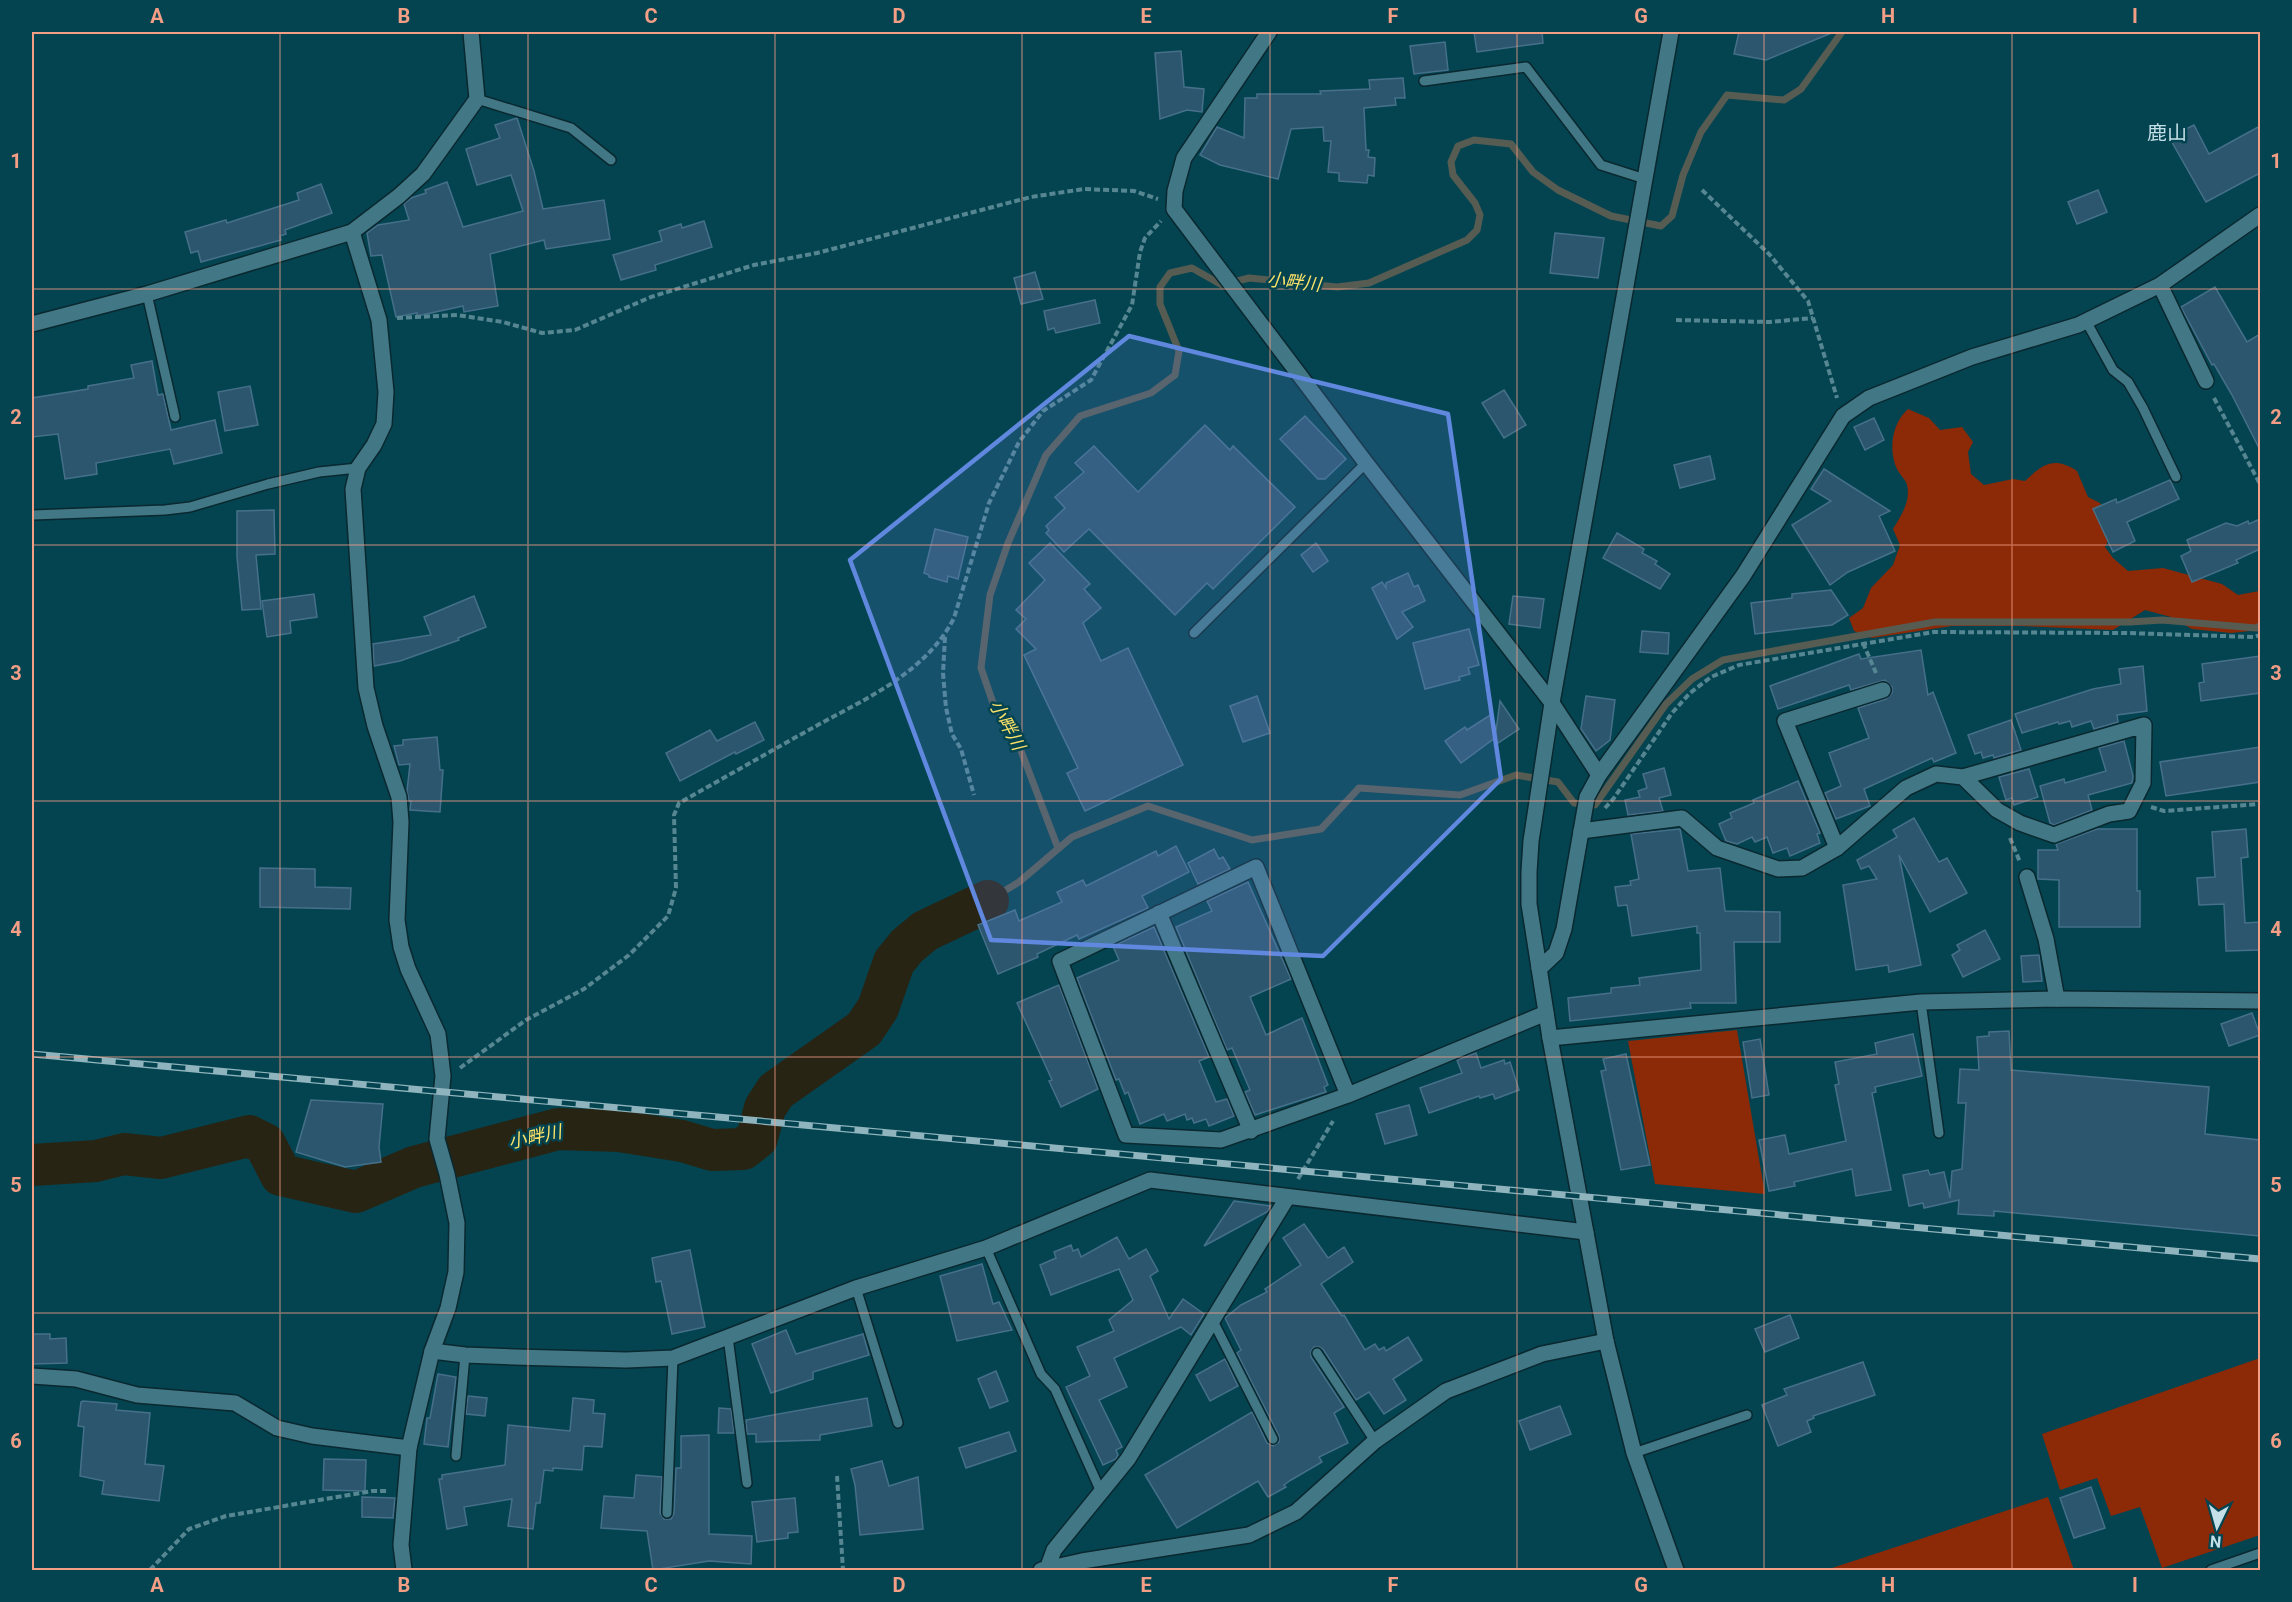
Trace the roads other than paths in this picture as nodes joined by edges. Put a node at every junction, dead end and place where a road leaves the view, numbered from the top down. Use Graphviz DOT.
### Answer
graph roads {
  1 [pos="471,32"];
  2 [pos="1269,32"];
  3 [pos="1671,32"];
  4 [pos="1424,81"];
  5 [pos="477,99"];
  6 [pos="611,160"];
  7 [pos="1645,179"];
  8 [pos="2260,215"];
  9 [pos="352,232"];
  10 [pos="2160,285"];
  11 [pos="147,294"];
  12 [pos="2086,321"];
  13 [pos="32,324"];
  14 [pos="2206,381"];
  15 [pos="175,417"];
  16 [pos="1366,463"];
  17 [pos="357,468"];
  18 [pos="2176,477"];
  19 [pos="33,515"];
  20 [pos="1194,633"];
  21 [pos="1882,690"];
  22 [pos="1552,703"];
  23 [pos="1599,775"];
  24 [pos="1963,777"];
  25 [pos="1581,831"];
  26 [pos="1837,848"];
  27 [pos="2027,877"];
  28 [pos="1159,913"];
  29 [pos="1539,969"];
  30 [pos="2057,999"];
  31 [pos="2260,1001"];
  32 [pos="1921,1002"];
  33 [pos="1546,1013"];
  34 [pos="1550,1038"];
  35 [pos="1348,1095"];
  36 [pos="1251,1131"];
  37 [pos="1939,1133"];
  38 [pos="1287,1198"];
  39 [pos="1586,1232"];
  40 [pos="986,1248"];
  41 [pos="856,1288"];
  42 [pos="1213,1321"];
  43 [pos="728,1337"];
  44 [pos="1606,1341"];
  45 [pos="432,1351"];
  46 [pos="1317,1353"];
  47 [pos="465,1355"];
  48 [pos="673,1358"];
  49 [pos="32,1376"];
  50 [pos="1747,1415"];
  51 [pos="898,1423"];
  52 [pos="1273,1439"];
  53 [pos="1375,1441"];
  54 [pos="409,1448"];
  55 [pos="1634,1453"];
  56 [pos="456,1456"];
  57 [pos="747,1483"];
  58 [pos="1101,1492"];
  59 [pos="667,1514"];
  60 [pos="2260,1553"];
  61 [pos="404,1570"];
  62 [pos="1044,1570"];
  63 [pos="1676,1570"];
  64 [pos="2211,1570"];
  1 -- 5 [label="street"];
  2 -- 16 [label="street"];
  3 -- 7 [label="street"];
  4 -- 7 [label="lane"];
  5 -- 6 [label="lane"];
  5 -- 9 [label="street"];
  7 -- 22 [label="street"];
  8 -- 10 [label="street"];
  9 -- 11 [label="street"];
  9 -- 17 [label="street"];
  10 -- 12 [label="street"];
  10 -- 14 [label="street"];
  11 -- 13 [label="street"];
  11 -- 15 [label="lane"];
  12 -- 18 [label="lane"];
  12 -- 23 [label="street"];
  16 -- 20 [label="lane"];
  16 -- 22 [label="street"];
  17 -- 19 [label="lane"];
  17 -- 45 [label="street"];
  21 -- 26 [label="street"];
  22 -- 23 [label="street"];
  22 -- 29 [label="street"];
  23 -- 25 [label="street"];
  24 -- 24 [label="street"];
  24 -- 26 [label="street"];
  25 -- 26 [label="street"];
  25 -- 29 [label="street"];
  27 -- 30 [label="street"];
  28 -- 35 [label="street"];
  28 -- 36 [label="street"];
  28 -- 36 [label="street"];
  29 -- 33 [label="street"];
  30 -- 31 [label="street"];
  30 -- 32 [label="street"];
  32 -- 34 [label="street"];
  32 -- 37 [label="lane"];
  33 -- 34 [label="street"];
  33 -- 35 [label="street"];
  34 -- 39 [label="street"];
  35 -- 36 [label="street"];
  38 -- 39 [label="street"];
  38 -- 40 [label="street"];
  38 -- 42 [label="street"];
  39 -- 44 [label="street"];
  40 -- 41 [label="street"];
  40 -- 58 [label="lane"];
  41 -- 43 [label="street"];
  41 -- 51 [label="lane"];
  42 -- 52 [label="lane"];
  42 -- 58 [label="street"];
  43 -- 48 [label="street"];
  43 -- 57 [label="lane"];
  44 -- 53 [label="street"];
  44 -- 55 [label="street"];
  45 -- 47 [label="street"];
  45 -- 54 [label="street"];
  46 -- 53 [label="lane"];
  47 -- 48 [label="street"];
  47 -- 56 [label="lane"];
  48 -- 59 [label="lane"];
  49 -- 54 [label="street"];
  50 -- 55 [label="lane"];
  53 -- 62 [label="street"];
  54 -- 61 [label="street"];
  55 -- 63 [label="street"];
  58 -- 62 [label="street"];
  60 -- 64 [label="lane"];
}
